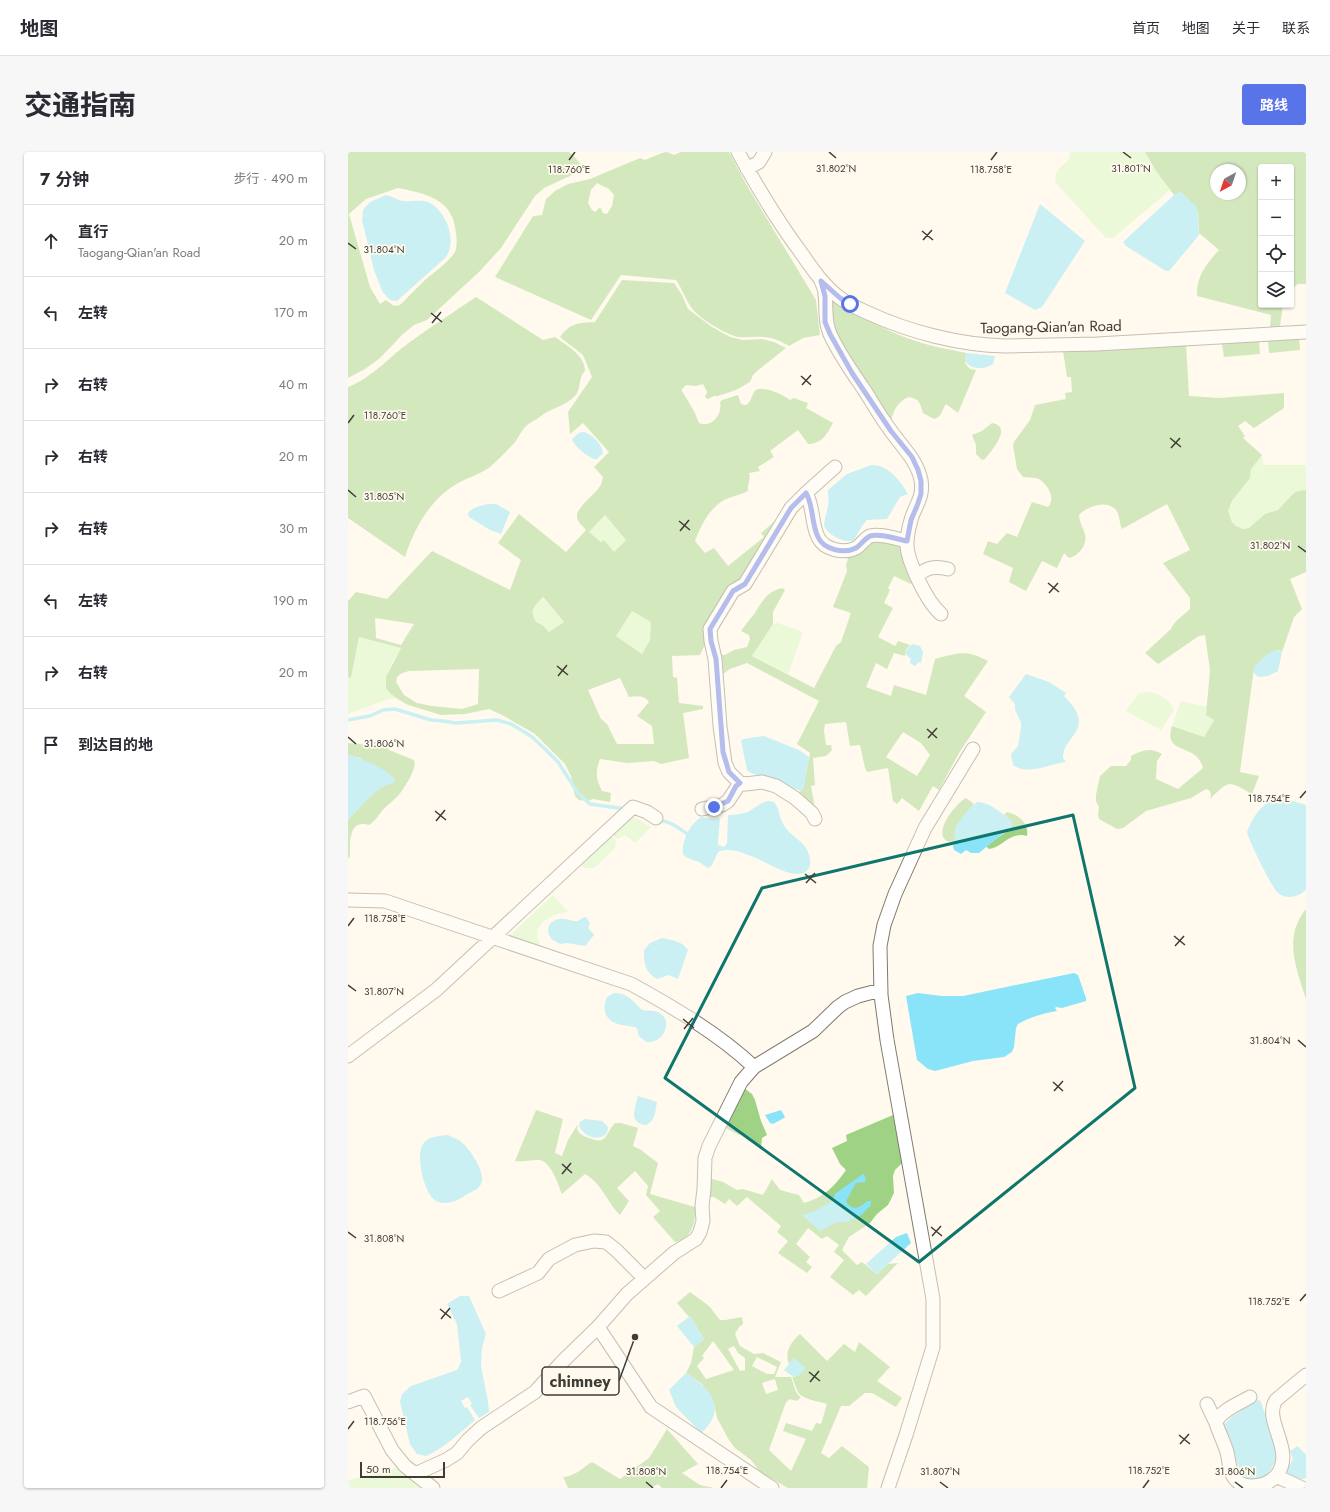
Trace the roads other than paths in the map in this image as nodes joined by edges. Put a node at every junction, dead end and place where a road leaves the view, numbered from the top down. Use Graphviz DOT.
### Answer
graph roads {
  1 [pos="738,152"];
  2 [pos="765,152"];
  3 [pos="747,169"];
  4 [pos="821,281"];
  5 [pos="1306,332"];
  6 [pos="835,468"];
  7 [pos="806,493"];
  8 [pos="907,541"];
  9 [pos="948,569"];
  10 [pos="917,576"];
  11 [pos="940,614"];
  12 [pos="973,749"];
  13 [pos="740,783"];
  14 [pos="702,809"];
  15 [pos="656,818"];
  16 [pos="816,819"];
  17 [pos="348,900"];
  18 [pos="494,937"];
  19 [pos="881,990"];
  20 [pos="348,1056"];
  21 [pos="754,1067"];
  22 [pos="644,1278"];
  23 [pos="499,1291"];
  24 [pos="598,1327"];
  25 [pos="1306,1375"];
  26 [pos="1250,1397"];
  27 [pos="348,1402"];
  28 [pos="1207,1404"];
  29 [pos="1216,1423"];
  30 [pos="415,1474"];
  31 [pos="1276,1476"];
  32 [pos="433,1488"];
  33 [pos="772,1488"];
  34 [pos="888,1488"];
  35 [pos="1302,1488"];
  1 -- 3 [label="street, Taogang-Qian'an Road"];
  2 -- 3 [label="street"];
  3 -- 4 [label="street, Taogang-Qian'an Road"];
  4 -- 5 [label="street, Taogang-Qian'an Road"];
  4 -- 8 [label="street"];
  6 -- 7 [label="street"];
  7 -- 8 [label="street"];
  7 -- 13 [label="street"];
  8 -- 10 [label="street"];
  9 -- 10 [label="street"];
  10 -- 11 [label="street"];
  12 -- 19 [label="street"];
  13 -- 14 [label="street"];
  13 -- 16 [label="street"];
  15 -- 18 [label="street"];
  17 -- 18 [label="street"];
  18 -- 20 [label="street"];
  18 -- 21 [label="street"];
  19 -- 21 [label="street"];
  19 -- 34 [label="street"];
  21 -- 22 [label="street"];
  22 -- 23 [label="street"];
  22 -- 24 [label="street"];
  24 -- 30 [label="street"];
  24 -- 33 [label="street"];
  25 -- 31 [label="street"];
  26 -- 29 [label="street"];
  27 -- 30 [label="street"];
  28 -- 29 [label="street"];
  29 -- 31 [label="street"];
  30 -- 32 [label="street"];
  31 -- 35 [label="street"];
}
